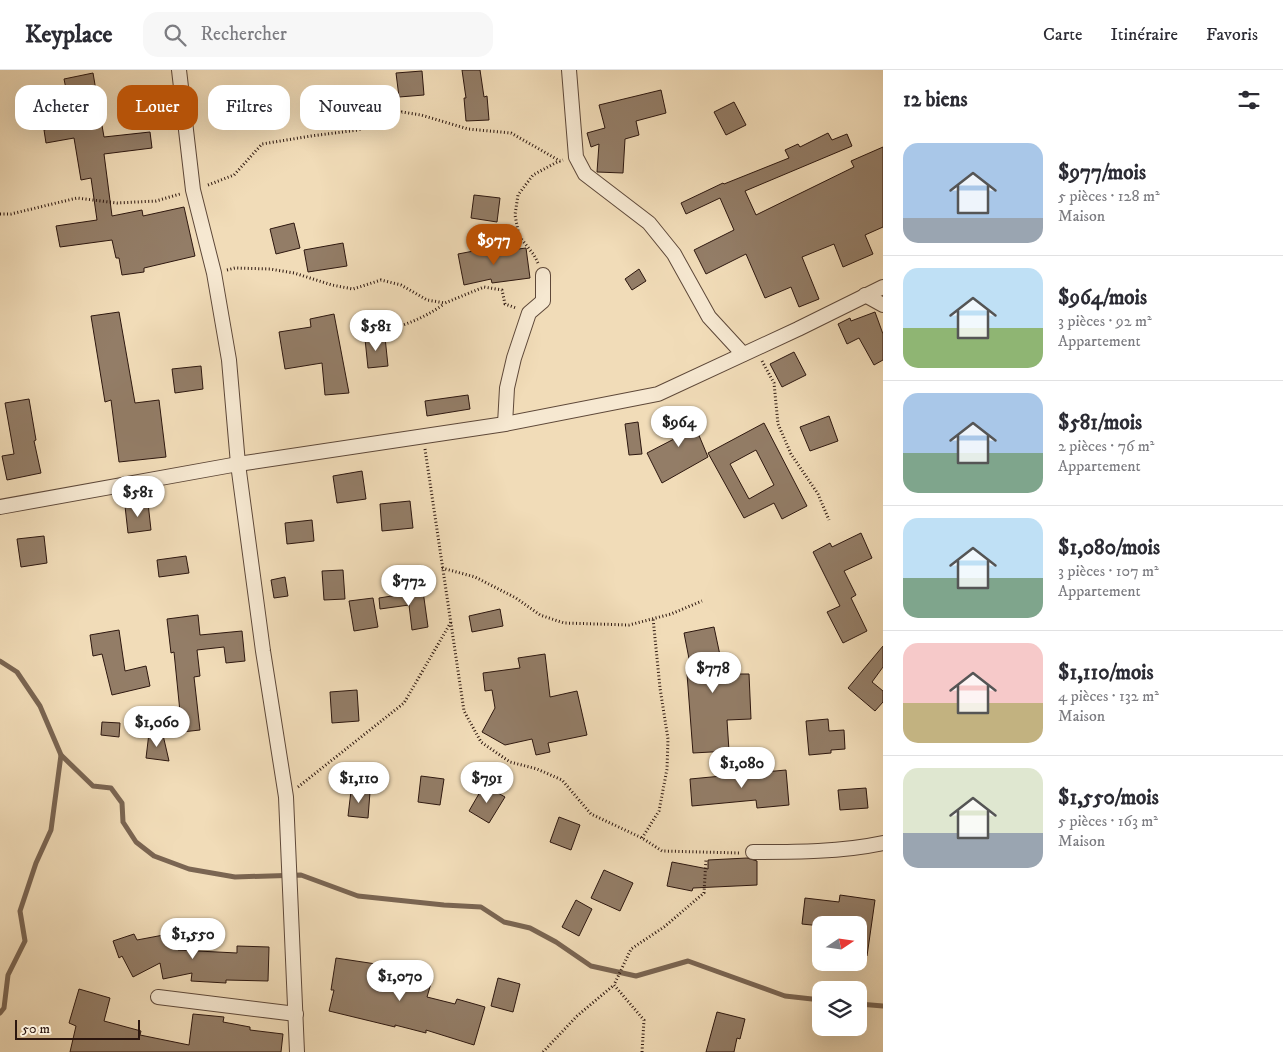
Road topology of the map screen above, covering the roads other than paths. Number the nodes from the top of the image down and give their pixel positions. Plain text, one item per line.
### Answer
1 (179, 70) edge
2 (569, 70) edge
3 (543, 275) road end
4 (883, 287) edge
5 (865, 295) junction
6 (883, 305) edge
7 (743, 354) junction
8 (505, 424) junction
9 (238, 464) junction
10 (0, 507) edge
11 (883, 843) edge
12 (753, 852) road end
13 (158, 997) dead end
14 (296, 1014) junction
15 (297, 1052) edge

1 - 9 street
2 - 7 street
3 - 8 street
4 - 5 street
5 - 6 street
5 - 7 street
7 - 8 street
8 - 9 street
9 - 10 street
9 - 14 street
11 - 12 street
13 - 14 street
14 - 15 street

